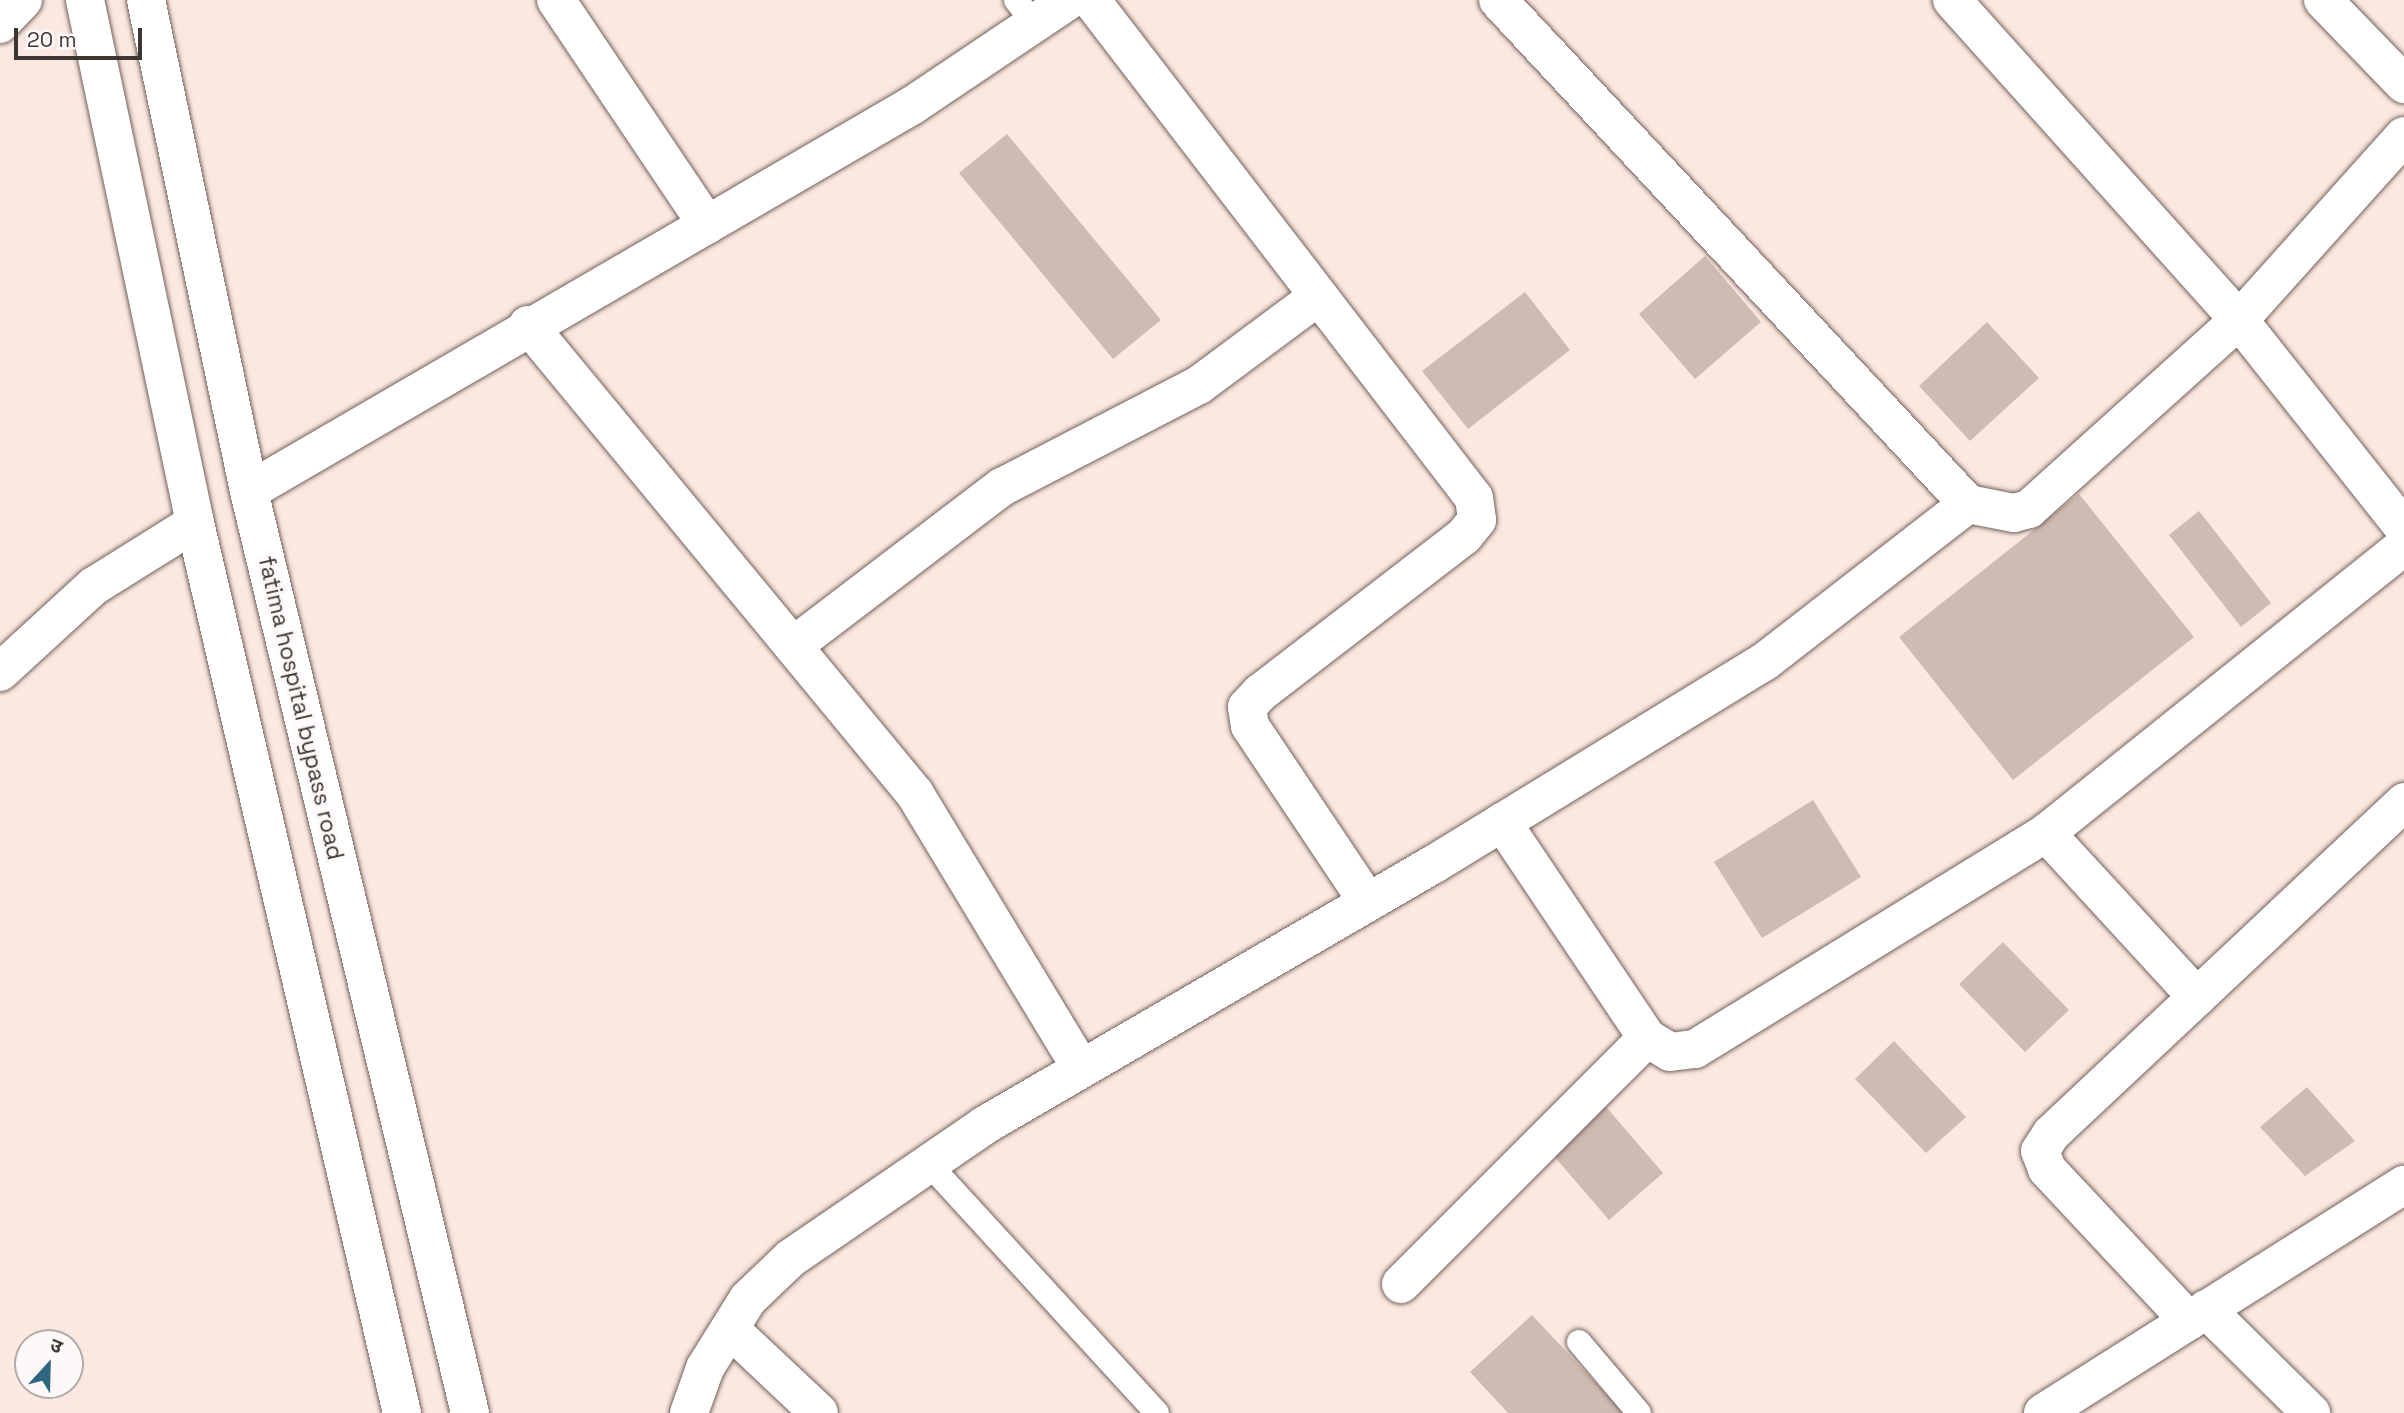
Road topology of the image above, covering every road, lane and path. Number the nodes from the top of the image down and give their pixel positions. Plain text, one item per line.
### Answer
1 (23, 0) edge
2 (85, 0) edge
3 (146, 0) edge
4 (556, 0) edge
5 (1069, 0) edge
6 (1091, 0) edge
7 (1498, 0) edge
8 (1952, 0) edge
9 (2323, 0) edge
10 (1025, 12) edge
11 (0, 24) edge
12 (2404, 84) edge
13 (2404, 136) edge
14 (707, 225) junction
15 (1319, 296) junction
16 (2239, 320) junction
17 (528, 325) junction
18 (249, 491) junction
19 (1968, 504) junction
20 (195, 523) junction
21 (2404, 528) edge
22 (2404, 546) edge
23 (793, 646) junction
24 (0, 673) edge
25 (2404, 802) edge
26 (1502, 822) junction
27 (2046, 834) junction
28 (1368, 902) junction
29 (2197, 997) junction
30 (1647, 1038) junction
31 (1081, 1068) junction
32 (928, 1163) junction
33 (2404, 1185) edge
34 (1401, 1284) dead end
35 (2198, 1315) junction
36 (730, 1329) junction
37 (1579, 1342) dead end
38 (401, 1413) edge
39 (470, 1413) edge
40 (689, 1413) edge
41 (820, 1413) edge
42 (1157, 1413) edge
43 (1639, 1413) edge
44 (2043, 1413) edge
45 (2311, 1413) edge

1 - 11 main road
2 - 20 main road
3 - 18 main road, fatima hospital bypass road
4 - 14 main road
5 - 10 main road
6 - 15 main road
7 - 19 main road
8 - 16 main road
9 - 12 main road
10 - 14 main road
13 - 16 main road
14 - 17 main road
15 - 23 main road
15 - 28 main road
16 - 19 main road
16 - 21 main road
17 - 18 main road
17 - 23 main road
18 - 39 main road, fatima hospital bypass road
19 - 26 main road
20 - 24 main road
20 - 38 main road
22 - 27 main road
23 - 31 main road
25 - 29 main road
26 - 28 main road
26 - 30 main road
27 - 29 main road
27 - 30 main road
28 - 31 main road
29 - 35 main road
30 - 34 main road
31 - 32 main road
32 - 36 main road
32 - 42 lane
33 - 35 main road
35 - 44 main road
35 - 45 main road
36 - 40 main road
36 - 41 main road
37 - 43 lane

